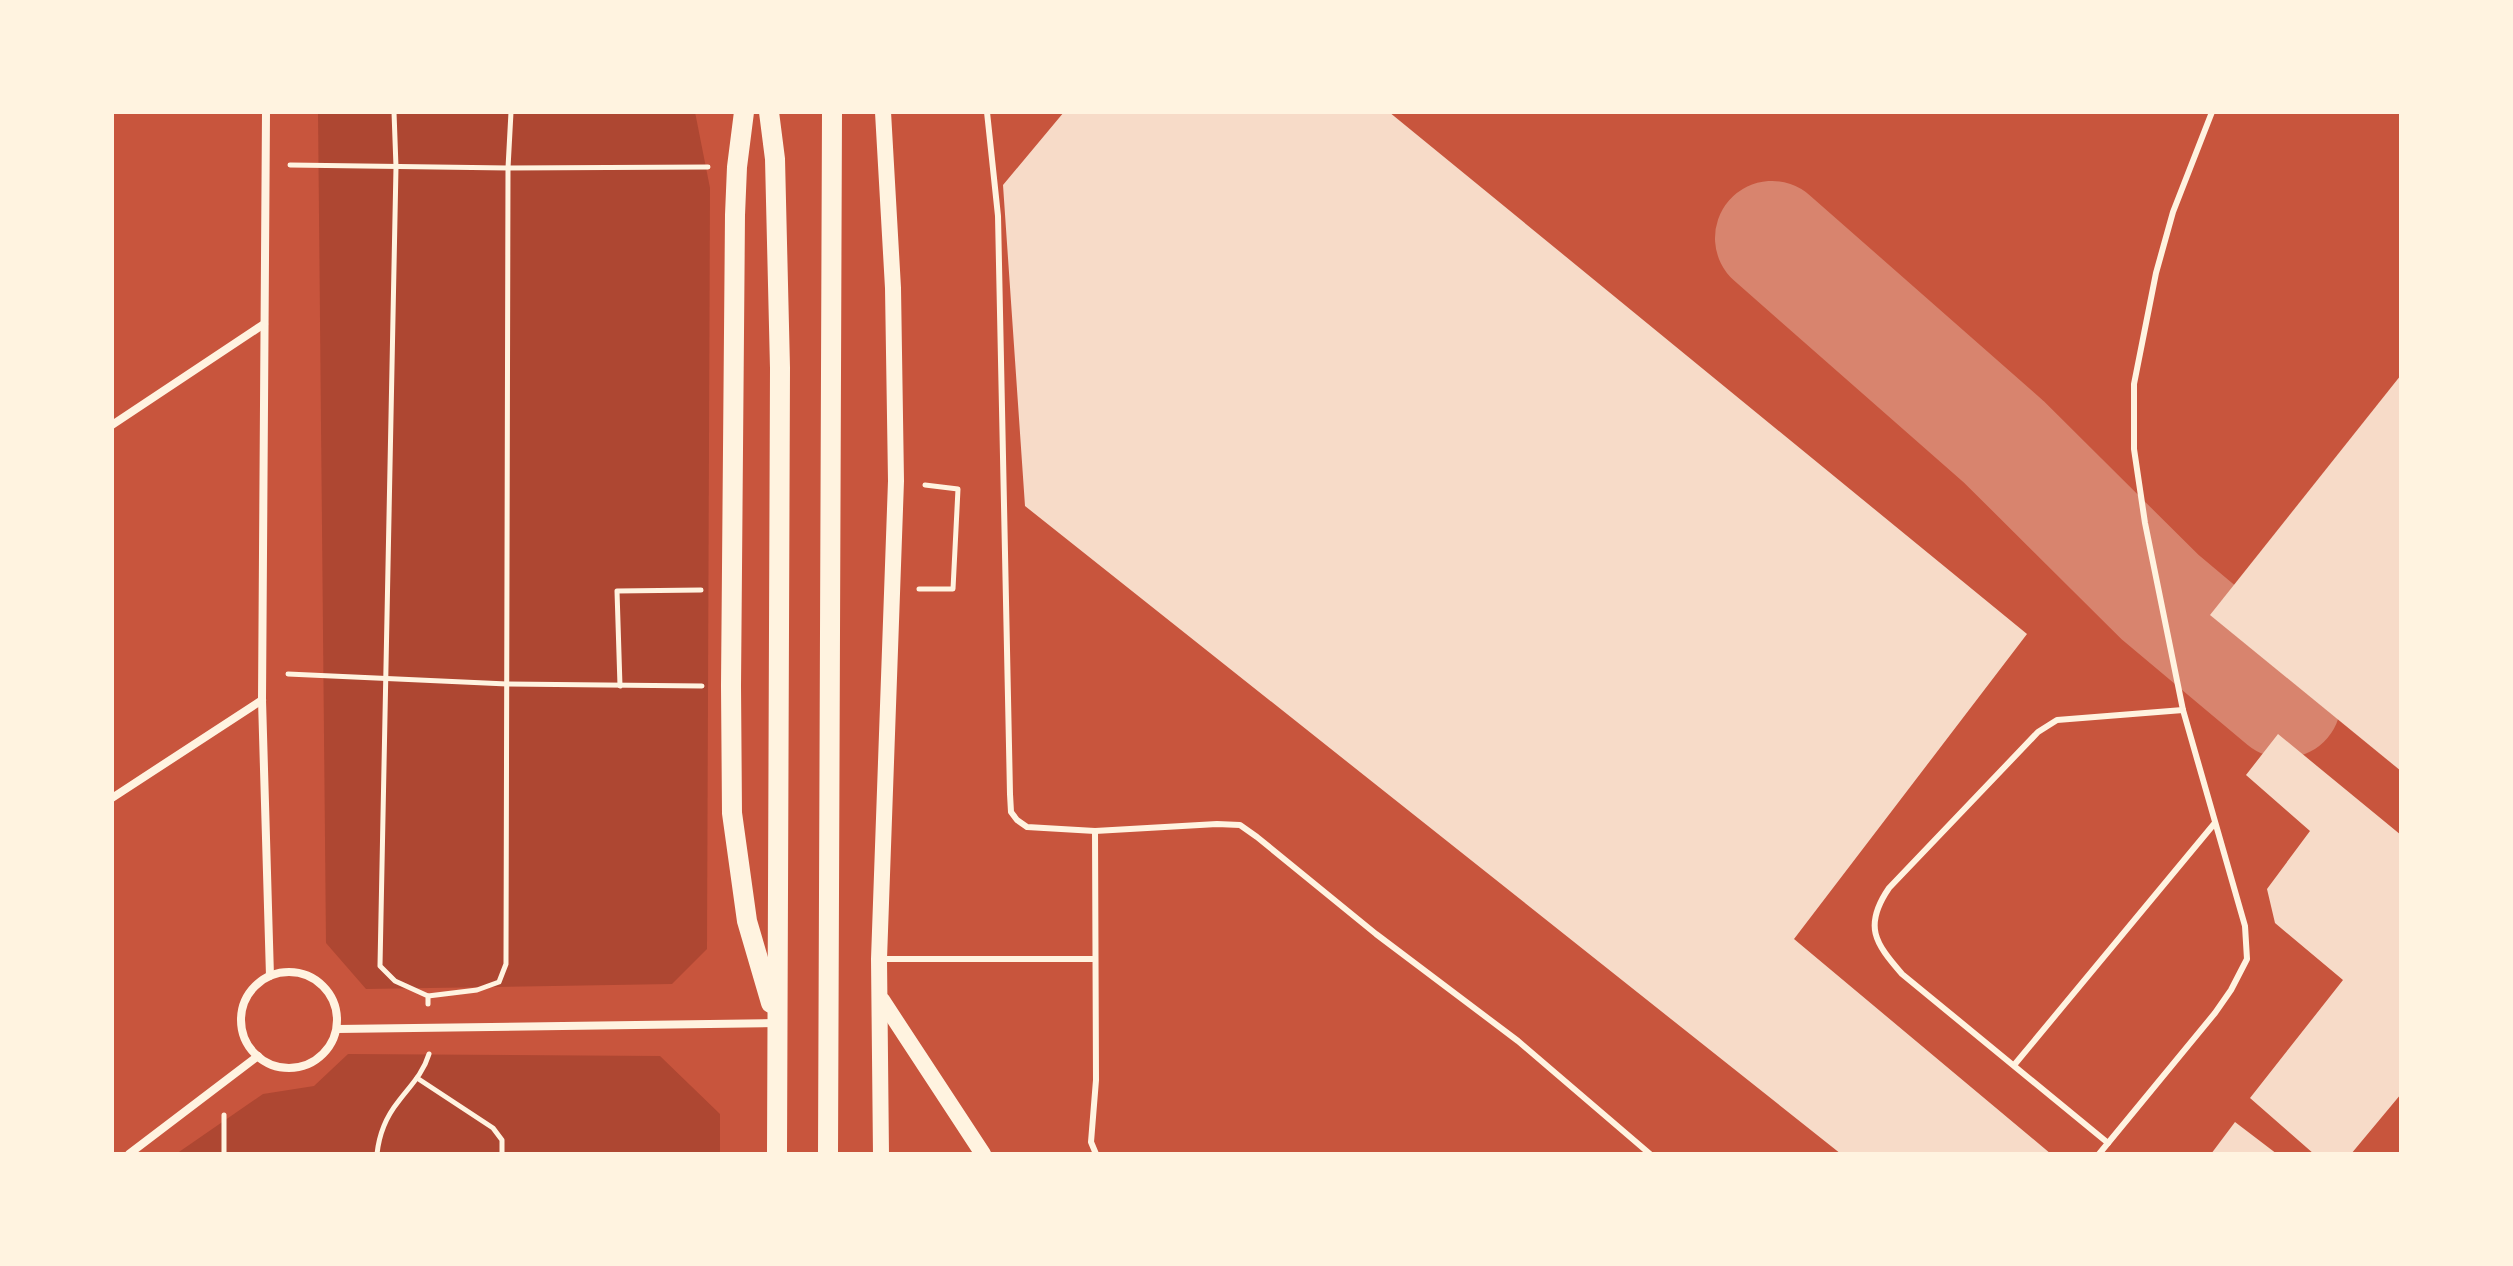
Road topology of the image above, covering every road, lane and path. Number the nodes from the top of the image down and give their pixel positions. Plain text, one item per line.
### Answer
1 (266, 112) edge
2 (394, 112) edge
3 (511, 112) edge
4 (744, 112) edge
5 (769, 112) edge
6 (832, 112) edge
7 (883, 112) edge
8 (987, 112) edge
9 (2212, 112) edge
10 (265, 165) junction
11 (396, 167) junction
12 (737, 167) junction
13 (508, 168) junction
14 (264, 324) junction
15 (112, 425) edge
16 (958, 489) dead end
17 (953, 589) dead end
18 (617, 591) dead end
19 (262, 673) junction
20 (386, 678) junction
21 (507, 684) junction
22 (620, 686) junction
23 (731, 686) junction
24 (262, 700) junction
25 (2183, 710) junction
26 (112, 798) edge
27 (2214, 824) junction
28 (1095, 831) junction
29 (879, 959) junction
30 (1094, 959) junction
31 (270, 976) junction
32 (428, 996) junction
33 (882, 1000) junction
34 (777, 1023) junction
35 (429, 1027) junction
36 (337, 1029) junction
37 (258, 1056) junction
38 (2015, 1064) junction
39 (417, 1078) junction
40 (2108, 1143) junction
41 (129, 1154) edge
42 (377, 1154) edge
43 (502, 1154) edge
44 (777, 1154) edge
45 (828, 1154) edge
46 (881, 1154) edge
47 (983, 1154) edge
48 (1096, 1154) edge
49 (1650, 1154) edge
50 (2099, 1154) edge

1 - 10 street
2 - 11 path
3 - 13 path
4 - 12 main road
5 - 34 main road
6 - 45 main road
7 - 29 main road
8 - 28 lane
9 - 25 lane
10 - 11 path
10 - 14 street
11 - 13 path
11 - 20 path
12 - 13 path
12 - 23 main road
13 - 21 path
14 - 15 street
14 - 19 street
16 - 17 path
18 - 22 path
19 - 20 path
19 - 24 street
20 - 21 path
20 - 32 path
21 - 22 path
21 - 32 path
22 - 23 path
23 - 34 main road
24 - 26 street
24 - 31 street
25 - 27 lane
25 - 38 lane
27 - 38 lane
27 - 40 lane
28 - 30 lane
28 - 49 lane
29 - 30 lane
29 - 33 main road
30 - 48 lane
31 - 36 street
31 - 37 street
32 - 35 path
33 - 46 main road
33 - 47 main road
34 - 35 street
34 - 44 main road
35 - 36 street
35 - 39 path
36 - 37 street
37 - 41 street
38 - 40 lane
39 - 42 path
39 - 43 path
40 - 50 lane

